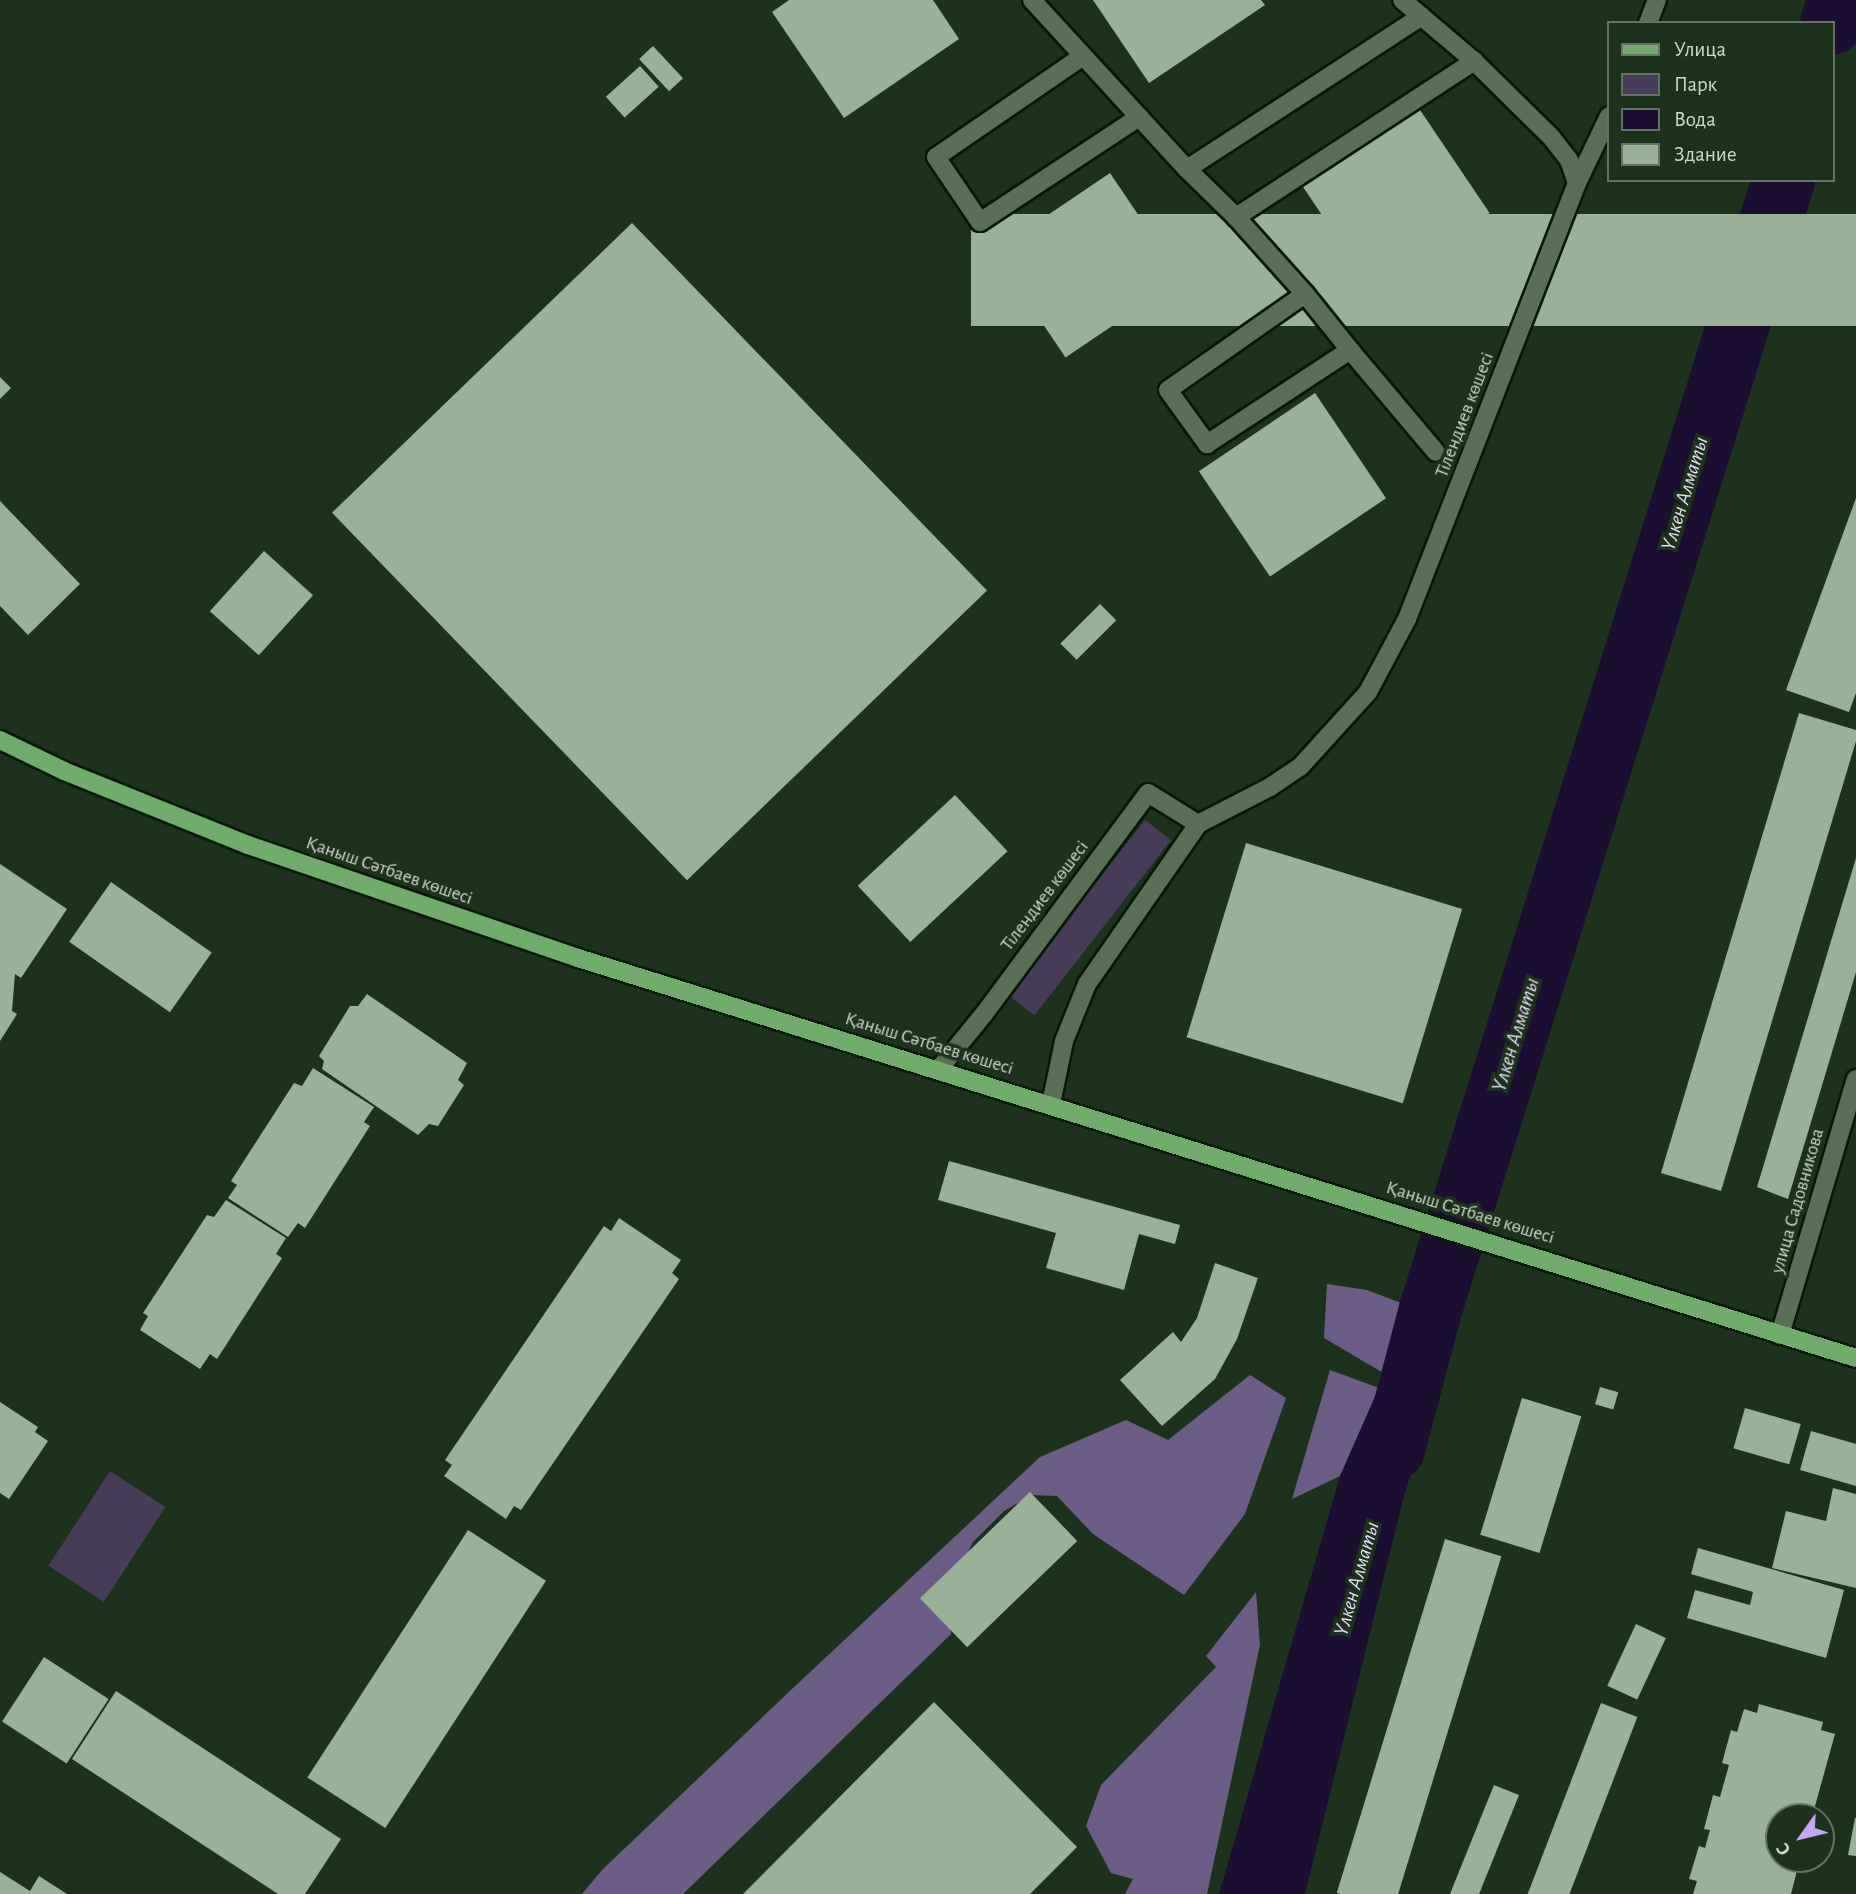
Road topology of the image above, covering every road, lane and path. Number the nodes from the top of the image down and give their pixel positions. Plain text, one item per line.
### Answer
1 (1032, 0) edge
2 (1402, 0) edge
3 (1657, 0) edge
4 (1422, 16) junction
5 (1649, 21) edge
6 (1083, 56) junction
7 (1474, 61) junction
8 (1139, 117) junction
9 (1608, 118) edge
10 (1187, 169) junction
11 (1577, 183) junction
12 (1236, 216) junction
13 (1305, 294) junction
14 (1350, 350) junction
15 (1436, 452) dead end
16 (0, 740) edge
17 (1198, 824) junction
18 (939, 1069) junction
19 (1856, 1079) edge
20 (1051, 1104) junction
21 (1780, 1335) junction
22 (1856, 1358) edge

1 - 6 street
2 - 4 street
3 - 5 street
4 - 7 street
4 - 10 street
6 - 8 street
6 - 8 street
7 - 11 street
7 - 12 street
8 - 10 street
9 - 11 street, Тілендиев көшесі
10 - 12 street
11 - 17 street, Тілендиев көшесі
12 - 13 street
13 - 14 street
13 - 14 street
14 - 15 street
16 - 18 main road, Қаныш Сәтбаев көшесі
17 - 18 street, Тілендиев көшесі
17 - 20 street, Тілендиев көшесі
18 - 20 main road, Қаныш Сәтбаев көшесі
19 - 21 street, улица Садовникова
20 - 21 main road, Қаныш Сәтбаев көшесі
21 - 22 main road, Қаныш Сәтбаев көшесі

